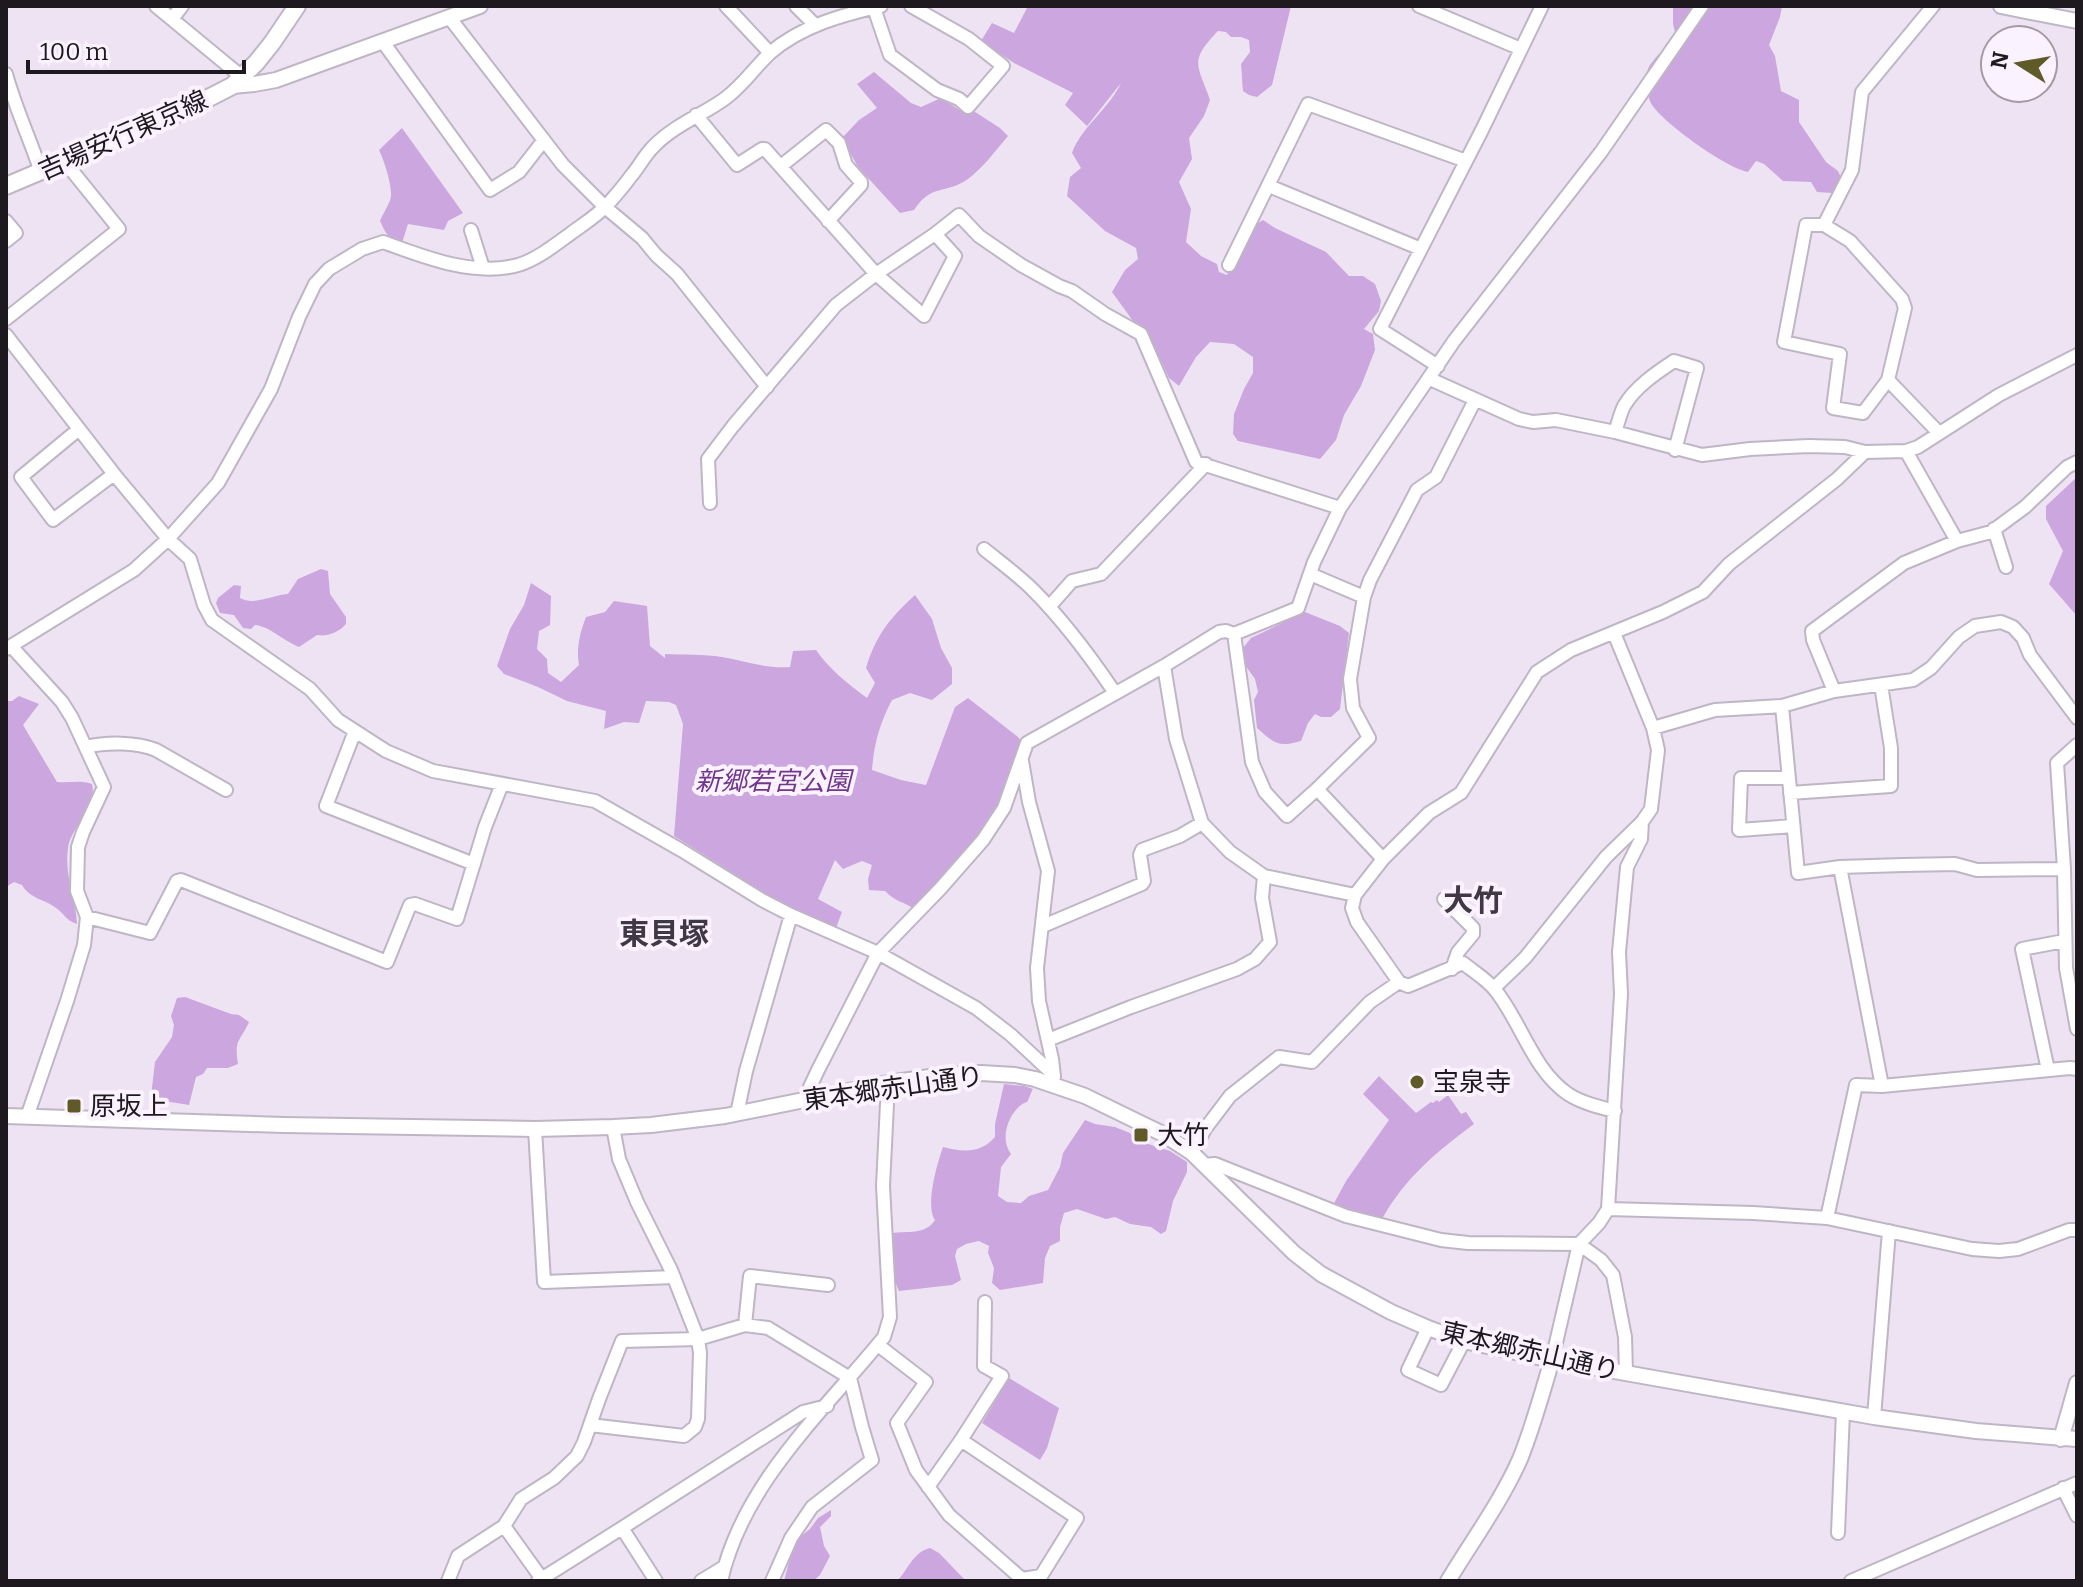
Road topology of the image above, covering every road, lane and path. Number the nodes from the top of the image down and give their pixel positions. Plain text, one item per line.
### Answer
1 (156, 6) edge
2 (182, 6) edge
3 (480, 6) edge
4 (726, 6) edge
5 (796, 6) edge
6 (911, 6) edge
7 (1419, 6) edge
8 (1542, 6) edge
9 (1702, 6) edge
10 (1933, 6) edge
11 (2001, 6) edge
12 (295, 7) edge
13 (877, 7) edge
14 (1434, 9) edge
15 (449, 17) junction
16 (172, 19) junction
17 (2077, 21) edge
18 (815, 25) junction
19 (383, 42) junction
20 (1521, 49) junction
21 (770, 53) junction
22 (6, 74) edge
23 (237, 81) junction
24 (696, 115) junction
25 (544, 140) junction
26 (1466, 161) junction
27 (65, 162) junction
28 (781, 166) junction
29 (41, 172) junction
30 (6, 186) edge
31 (1269, 186) junction
32 (605, 207) junction
33 (6, 221) edge
34 (828, 221) junction
35 (1824, 225) junction
36 (471, 230) dead end
37 (935, 234) junction
38 (6, 241) edge
39 (1421, 249) junction
40 (1229, 265) dead end
41 (483, 268) junction
42 (876, 274) junction
43 (6, 319) edge
44 (6, 335) edge
45 (2077, 356) edge
46 (1438, 366) junction
47 (1430, 379) junction
48 (1888, 380) junction
49 (767, 387) junction
50 (1475, 400) junction
51 (79, 429) junction
52 (1615, 432) junction
53 (1939, 433) junction
54 (1675, 450) junction
55 (1906, 451) junction
56 (1865, 452) junction
57 (2077, 462) edge
58 (1206, 464) junction
59 (114, 474) junction
60 (710, 503) dead end
61 (1340, 508) junction
62 (1994, 529) junction
63 (168, 539) junction
64 (1957, 541) junction
65 (984, 549) dead end
66 (2006, 567) dead end
67 (1310, 574) junction
68 (1364, 597) junction
69 (1049, 607) junction
70 (1614, 633) junction
71 (1234, 634) junction
72 (8, 648) edge
73 (1164, 666) junction
74 (1881, 685) junction
75 (1834, 691) junction
76 (1115, 693) junction
77 (1782, 706) junction
78 (2077, 718) edge
79 (1653, 728) junction
80 (355, 731) junction
81 (2077, 745) edge
82 (86, 747) junction
83 (1021, 759) junction
84 (1787, 778) junction
85 (502, 784) junction
86 (1317, 789) junction
87 (226, 790) dead end
88 (1790, 793) junction
89 (1642, 822) junction
90 (1202, 823) junction
91 (1793, 826) junction
92 (1383, 859) junction
93 (474, 864) junction
94 (1840, 867) junction
95 (2064, 869) junction
96 (1264, 876) junction
97 (1355, 895) junction
98 (1444, 899) dead end
99 (791, 915) junction
100 (87, 917) junction
101 (1043, 926) junction
102 (2064, 941) junction
103 (878, 953) junction
104 (1452, 969) junction
105 (1399, 982) junction
106 (1494, 988) junction
107 (2077, 1029) edge
108 (1048, 1040) junction
109 (2077, 1069) edge
110 (2048, 1070) junction
111 (1053, 1079) junction
112 (888, 1083) junction
113 (1882, 1086) junction
114 (808, 1099) junction
115 (1615, 1111) junction
116 (737, 1114) junction
117 (6, 1116) edge
118 (27, 1117) junction
119 (613, 1127) junction
120 (535, 1129) junction
121 (1192, 1153) junction
122 (1203, 1165) junction
123 (1608, 1209) junction
124 (1827, 1218) junction
125 (2077, 1230) edge
126 (1889, 1231) junction
127 (1579, 1244) junction
128 (674, 1277) junction
129 (828, 1285) dead end
130 (985, 1302) dead end
131 (745, 1325) junction
132 (1428, 1328) junction
133 (698, 1339) junction
134 (1464, 1341) junction
135 (878, 1345) junction
136 (1552, 1360) junction
137 (1626, 1372) junction
138 (850, 1378) junction
139 (2077, 1383) edge
140 (827, 1406) junction
141 (1843, 1412) junction
142 (1874, 1417) junction
143 (590, 1425) junction
144 (2061, 1439) junction
145 (2077, 1439) edge
146 (961, 1440) junction
147 (2077, 1483) edge
148 (928, 1487) junction
149 (2063, 1488) junction
150 (2077, 1516) edge
151 (504, 1526) junction
152 (622, 1528) junction
153 (1838, 1533) dead end
154 (724, 1567) junction
155 (540, 1580) edge
156 (448, 1581) edge
157 (656, 1581) edge
158 (701, 1581) edge
159 (721, 1581) edge
160 (772, 1581) edge
161 (1448, 1581) edge
162 (1851, 1581) edge

1 - 16 street
2 - 16 street
3 - 15 street
4 - 21 street
5 - 18 street
6 - 13 street
7 - 14 street
8 - 20 street
9 - 46 street
10 - 35 street
11 - 17 street
12 - 23 main road, 吉場安行東京線
13 - 18 street
14 - 20 street
15 - 19 street
15 - 25 street
16 - 23 street
18 - 21 street
19 - 23 street
19 - 25 street
20 - 26 street
21 - 24 street
22 - 29 street
23 - 27 main road, 吉場安行東京線
24 - 28 street
24 - 32 street
25 - 32 street
26 - 31 street
26 - 39 street
27 - 29 main road, 吉場安行東京線
27 - 43 street
28 - 34 street
28 - 34 street
29 - 30 main road, 吉場安行東京線
31 - 39 street
31 - 40 street
32 - 41 street
32 - 49 street
33 - 38 street
34 - 42 street
35 - 48 street
35 - 48 street
36 - 41 street
37 - 42 street
37 - 42 street
37 - 58 street
39 - 46 street
41 - 63 street
42 - 49 street
44 - 51 street
45 - 53 street
46 - 47 street
47 - 50 street
47 - 61 street
48 - 53 street
49 - 60 street
50 - 52 street
50 - 68 street
51 - 59 street
51 - 59 street
52 - 54 street
52 - 54 street
53 - 55 street
54 - 56 street
55 - 56 street
55 - 64 street
56 - 70 street
57 - 62 street
58 - 61 street
58 - 69 street
59 - 63 street
61 - 67 street
62 - 64 street
62 - 66 street
63 - 72 street
63 - 80 street
64 - 75 street
65 - 69 street
67 - 68 street
67 - 71 street
68 - 86 street
69 - 76 street
70 - 79 street
70 - 92 street
71 - 73 street
71 - 86 street
72 - 82 street
73 - 76 street
73 - 90 street
74 - 75 street
74 - 78 street
74 - 88 street
75 - 77 street
76 - 83 street
77 - 79 street
77 - 84 street
79 - 89 street
80 - 85 street
80 - 93 street
81 - 95 street
82 - 87 street
82 - 100 street
83 - 101 street
83 - 103 street
84 - 88 street
84 - 91 street
85 - 93 street
85 - 99 street
86 - 92 street
88 - 91 street
89 - 106 street
89 - 115 street
90 - 96 street
90 - 101 street
91 - 94 street
92 - 97 street
93 - 100 street
94 - 95 street
94 - 113 street
95 - 102 street
96 - 97 street
96 - 108 street
97 - 105 street
98 - 104 street
99 - 103 street
99 - 116 street
100 - 118 street
101 - 108 street
102 - 107 street
102 - 110 street
103 - 111 street
103 - 114 street
104 - 105 street
104 - 106 street
105 - 121 street
106 - 115 street
108 - 111 street
109 - 110 street
110 - 113 street
111 - 112 street, 東本郷赤山通り
111 - 121 street, 東本郷赤山通り
112 - 114 street, 東本郷赤山通り
112 - 135 street
113 - 124 street
114 - 116 street, 東本郷赤山通り
115 - 123 street
116 - 119 street, 東本郷赤山通り
117 - 118 street, 東本郷赤山通り
118 - 120 street, 東本郷赤山通り
119 - 120 street, 東本郷赤山通り
119 - 128 street
120 - 128 street
121 - 122 street, 東本郷赤山通り
122 - 127 street
122 - 132 street, 東本郷赤山通り
123 - 124 street
123 - 127 street
124 - 126 street
125 - 126 street
126 - 142 street
127 - 136 street
127 - 137 street
128 - 133 street
129 - 131 street
130 - 146 street
131 - 133 street
131 - 138 street
132 - 134 street, 東本郷赤山通り
132 - 134 street
133 - 143 street
133 - 143 street
134 - 136 street, 東本郷赤山通り
135 - 138 street
135 - 148 street
136 - 137 street, 東本郷赤山通り
136 - 161 street
137 - 141 street, 東本郷赤山通り
138 - 140 street
138 - 160 street
139 - 144 street
140 - 152 street
140 - 154 street
141 - 142 street, 東本郷赤山通り
141 - 153 street
142 - 144 street, 東本郷赤山通り
143 - 151 street
144 - 145 street, 東本郷赤山通り
146 - 148 street
146 - 148 street
147 - 149 street
149 - 150 street
149 - 162 street
151 - 155 street
151 - 156 street
152 - 155 street
152 - 157 street
154 - 158 street
154 - 159 street

